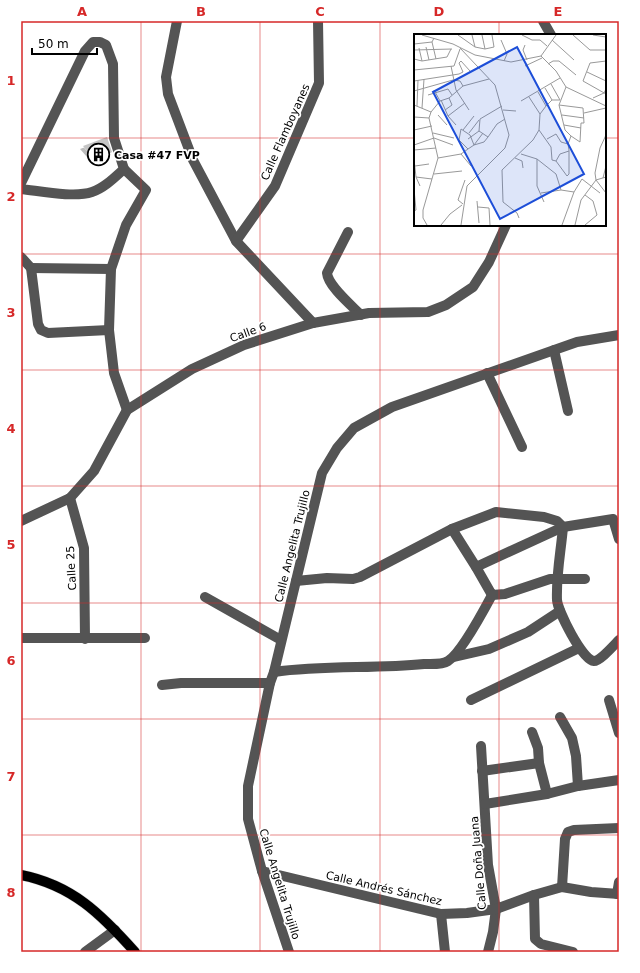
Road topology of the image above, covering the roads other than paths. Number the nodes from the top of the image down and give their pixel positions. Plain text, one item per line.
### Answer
1 (177, 21) edge
2 (543, 21) edge
3 (316, 22) edge
4 (550, 34) edge
5 (124, 169) junction
6 (21, 183) edge
7 (21, 189) edge
8 (506, 226) edge
9 (348, 232) dead end
10 (236, 241) junction
11 (21, 257) edge
12 (31, 268) junction
13 (111, 270) junction
14 (360, 315) junction
15 (313, 323) junction
16 (109, 330) junction
17 (619, 335) edge
18 (554, 350) junction
19 (487, 374) junction
20 (127, 410) junction
21 (568, 411) dead end
22 (522, 447) dead end
23 (70, 498) junction
24 (616, 519) edge
25 (21, 521) edge
26 (563, 527) junction
27 (452, 529) junction
28 (619, 539) edge
29 (476, 567) junction
30 (557, 579) junction
31 (585, 579) dead end
32 (296, 581) junction
33 (492, 595) junction
34 (205, 597) dead end
35 (560, 611) junction
36 (21, 638) edge
37 (145, 638) dead end
38 (85, 639) junction
39 (281, 640) junction
40 (619, 640) edge
41 (579, 648) junction
42 (454, 657) junction
43 (274, 672) junction
44 (270, 683) junction
45 (162, 685) dead end
46 (471, 700) dead end
47 (609, 700) dead end
48 (560, 717) dead end
49 (532, 732) dead end
50 (619, 733) edge
51 (480, 746) dead end
52 (539, 763) junction
53 (482, 771) junction
54 (619, 780) edge
55 (578, 786) junction
56 (547, 794) junction
57 (485, 804) junction
58 (619, 828) edge
59 (262, 871) junction
60 (21, 875) edge
61 (619, 882) edge
62 (562, 887) junction
63 (534, 894) junction
64 (618, 894) edge
65 (496, 909) junction
66 (441, 914) junction
67 (115, 930) junction
68 (85, 952) edge
69 (135, 952) edge
70 (289, 952) edge
71 (445, 952) edge
72 (488, 952) edge
73 (573, 952) edge

1 - 10 street
2 - 4 street
3 - 10 street, Calle Flamboyanes
5 - 6 street
5 - 7 street
5 - 13 street
8 - 14 street, Calle 6
9 - 14 street
10 - 15 street
11 - 12 street
12 - 13 street
12 - 16 street
13 - 16 street
14 - 15 street, Calle 6
15 - 20 street, Calle 6
16 - 20 street
17 - 18 street, Calle Angelita Trujillo
18 - 19 street, Calle Angelita Trujillo
18 - 21 street
19 - 22 street
19 - 32 street, Calle Angelita Trujillo
20 - 23 street, Calle 6
23 - 25 street, Calle 6
23 - 38 street, Calle 25
24 - 26 street
24 - 28 street
26 - 27 street
26 - 29 street
26 - 30 street
27 - 29 street
27 - 32 street
29 - 33 street
30 - 31 street
30 - 33 street
30 - 35 street
32 - 39 street, Calle Angelita Trujillo
33 - 42 street
34 - 39 street
35 - 41 street
35 - 42 street
36 - 38 street
37 - 38 street
39 - 43 street, Calle Angelita Trujillo
40 - 41 street
41 - 46 street
42 - 43 street
43 - 44 street, Calle Angelita Trujillo
44 - 45 street
44 - 59 street, Calle Angelita Trujillo
47 - 50 street
48 - 55 street
49 - 52 street
51 - 53 street, Calle Doña Juana
52 - 53 street
52 - 56 street
53 - 57 street, Calle Doña Juana
54 - 55 street
55 - 56 street
56 - 57 street
57 - 65 street, Calle Doña Juana
58 - 62 street
59 - 66 street, Calle Andrés Sánchez
59 - 70 street, Calle Angelita Trujillo
60 - 67 main road
61 - 64 street
62 - 63 street, Calle Andrés Sánchez
62 - 64 street, Calle Andrés Sánchez
63 - 65 street, Calle Andrés Sánchez
63 - 73 street
65 - 66 street, Calle Andrés Sánchez
65 - 72 street, Calle Doña Juana
66 - 71 street
67 - 68 street
67 - 69 main road

